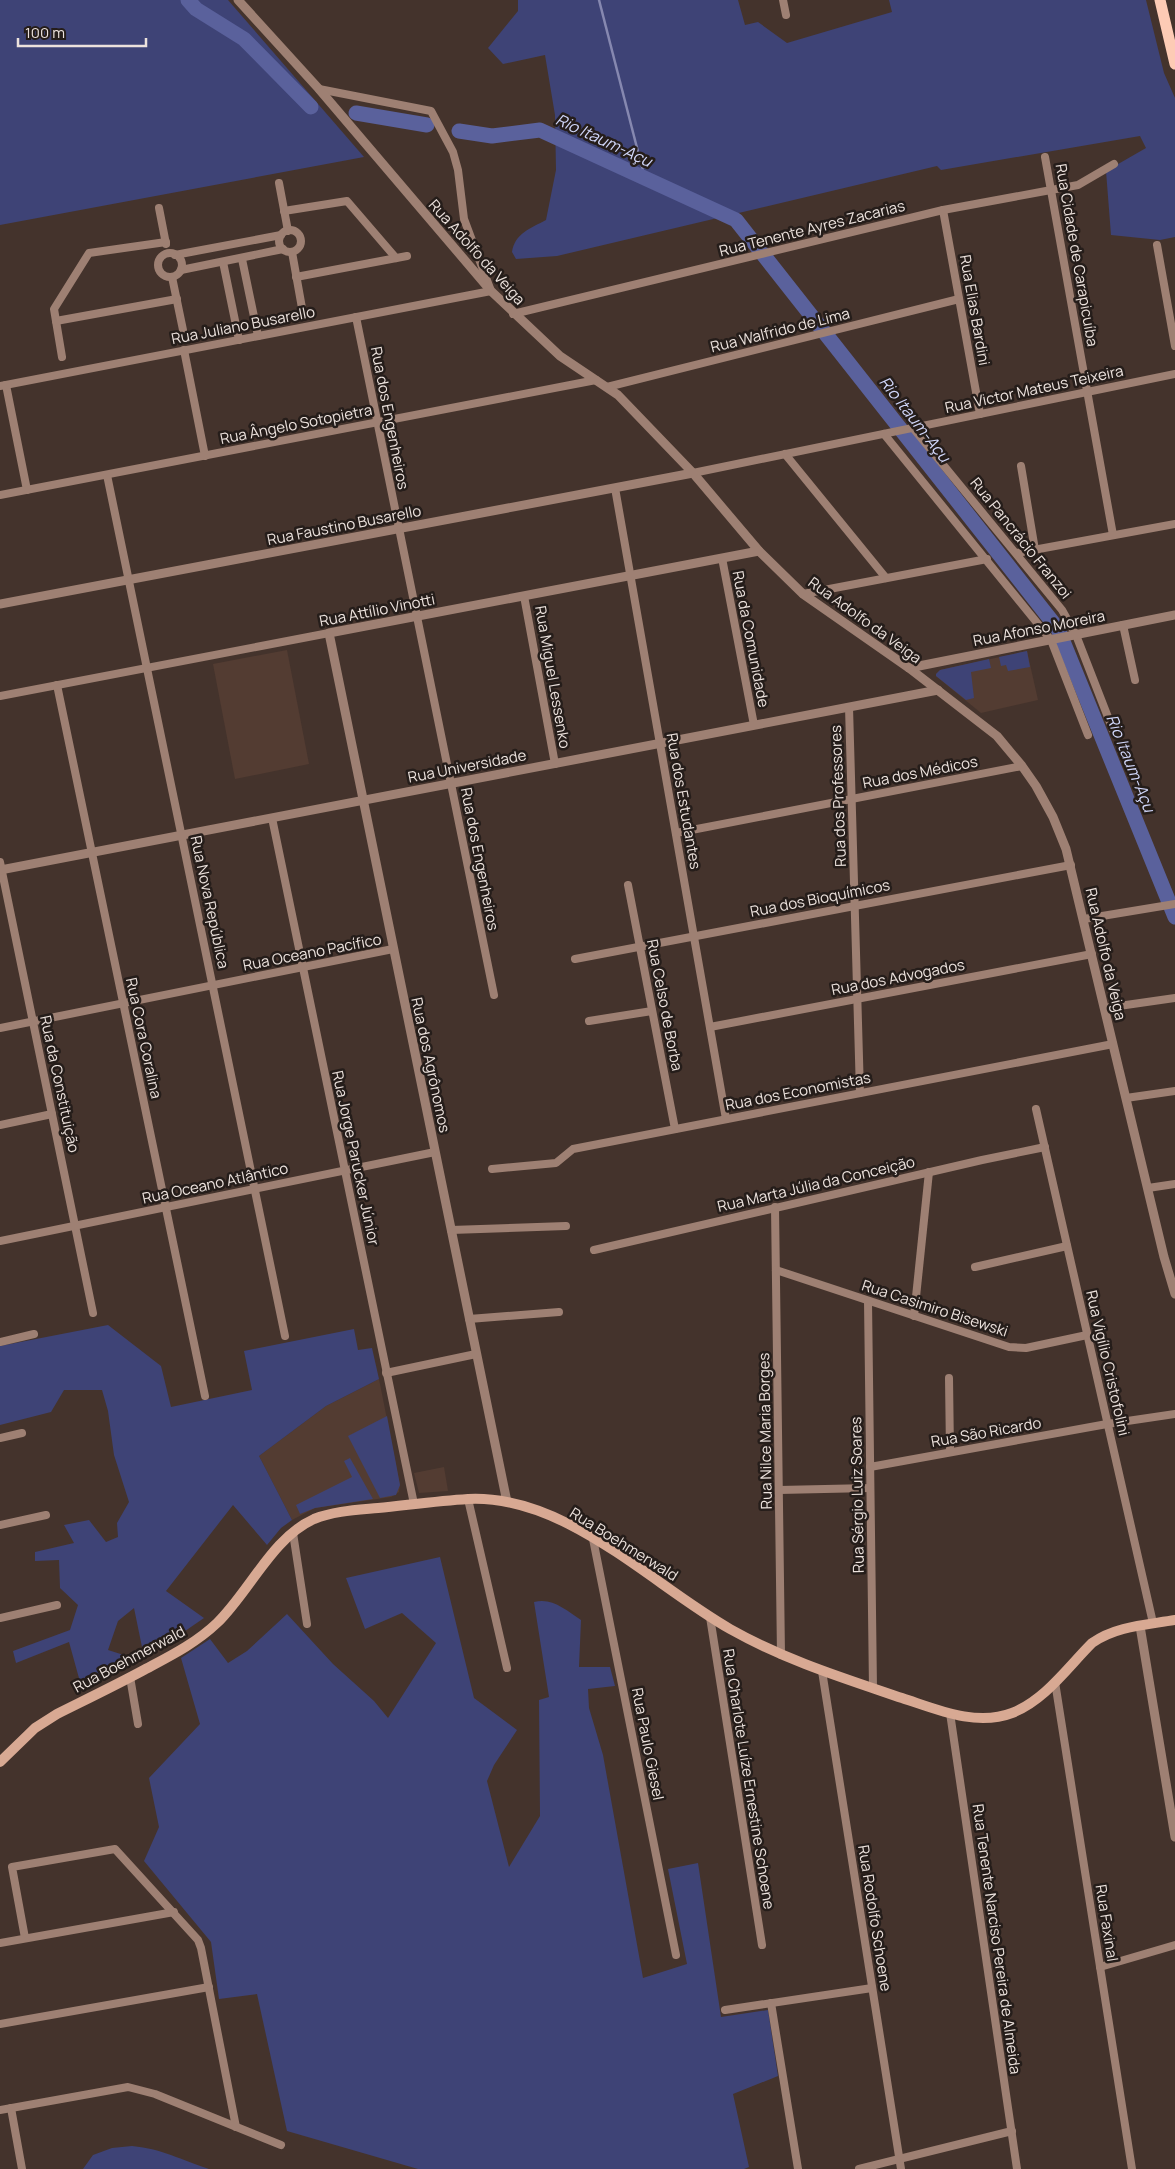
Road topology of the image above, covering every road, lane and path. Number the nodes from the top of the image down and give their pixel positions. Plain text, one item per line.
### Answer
1 (238, 0) edge
2 (783, 0) edge
3 (1160, 0) edge
4 (786, 14) dead end
5 (1175, 64) edge
6 (319, 89) junction
7 (1045, 157) dead end
8 (1114, 164) dead end
9 (278, 184) dead end
10 (1051, 190) junction
11 (159, 208) dead end
12 (943, 210) junction
13 (284, 211) junction
14 (285, 233) junction
15 (166, 242) junction
16 (1158, 245) dead end
17 (283, 249) junction
18 (292, 252) junction
19 (172, 254) junction
20 (407, 256) dead end
21 (242, 258) junction
22 (396, 258) junction
23 (223, 262) junction
24 (181, 270) junction
25 (172, 276) junction
26 (296, 276) junction
27 (491, 292) junction
28 (177, 299) junction
29 (959, 299) junction
30 (302, 308) dead end
31 (514, 314) junction
32 (356, 317) junction
33 (56, 322) junction
34 (183, 330) dead end
35 (258, 336) junction
36 (239, 340) junction
37 (1175, 346) edge
38 (184, 350) junction
39 (62, 357) dead end
40 (1175, 374) edge
41 (596, 380) junction
42 (3, 385) edge
43 (607, 387) junction
44 (1087, 392) junction
45 (980, 414) junction
46 (377, 423) junction
47 (910, 428) junction
48 (884, 434) junction
49 (785, 454) junction
50 (205, 456) junction
51 (1021, 466) dead end
52 (692, 473) junction
53 (107, 475) junction
54 (615, 488) junction
55 (27, 490) junction
56 (0, 495) edge
57 (1175, 524) edge
58 (399, 529) junction
59 (1113, 536) junction
60 (759, 550) junction
61 (1035, 550) junction
62 (1018, 553) junction
63 (722, 558) junction
64 (987, 559) junction
65 (630, 575) junction
66 (886, 578) junction
67 (129, 580) junction
68 (803, 594) junction
69 (524, 596) junction
70 (0, 604) edge
71 (1175, 615) edge
72 (417, 616) junction
73 (1123, 625) junction
74 (329, 633) junction
75 (1072, 636) junction
76 (1054, 639) junction
77 (147, 668) junction
78 (909, 668) junction
79 (1135, 680) dead end
80 (57, 685) junction
81 (938, 690) junction
82 (0, 696) edge
83 (849, 707) junction
84 (754, 725) junction
85 (1113, 730) dead end
86 (1088, 735) dead end
87 (660, 743) junction
88 (554, 764) junction
89 (1022, 766) junction
90 (451, 784) junction
91 (852, 799) junction
92 (363, 800) junction
93 (272, 818) junction
94 (676, 833) junction
95 (182, 835) junction
96 (92, 852) junction
97 (1071, 865) junction
98 (1, 867) edge
99 (628, 885) dead end
100 (1175, 904) edge
101 (855, 906) junction
102 (1084, 920) junction
103 (694, 936) junction
104 (640, 946) junction
105 (393, 949) junction
106 (1092, 954) junction
107 (575, 958) dead end
108 (303, 967) junction
109 (213, 985) junction
110 (494, 995) dead end
111 (1175, 998) edge
112 (857, 999) junction
113 (123, 1003) junction
114 (1105, 1008) junction
115 (652, 1011) junction
116 (33, 1021) junction
117 (589, 1021) dead end
118 (710, 1027) junction
119 (0, 1028) edge
120 (1113, 1044) junction
121 (1175, 1091) edge
122 (860, 1093) junction
123 (1126, 1098) junction
124 (1036, 1109) dead end
125 (52, 1114) junction
126 (726, 1119) junction
127 (0, 1124) edge
128 (675, 1129) junction
129 (1045, 1147) junction
130 (435, 1152) junction
131 (492, 1169) dead end
132 (345, 1171) junction
133 (929, 1172) junction
134 (1175, 1184) edge
135 (1148, 1188) junction
136 (255, 1189) junction
137 (166, 1207) junction
138 (775, 1207) junction
139 (75, 1226) junction
140 (566, 1226) dead end
141 (451, 1230) junction
142 (0, 1241) edge
143 (1067, 1246) junction
144 (594, 1250) dead end
145 (974, 1267) dead end
146 (776, 1270) junction
147 (1175, 1294) edge
148 (868, 1301) junction
149 (558, 1312) dead end
150 (93, 1313) dead end
151 (914, 1316) junction
152 (469, 1319) junction
153 (34, 1334) dead end
154 (1087, 1335) junction
155 (285, 1336) dead end
156 (0, 1342) edge
157 (476, 1354) junction
158 (386, 1373) junction
159 (949, 1378) dead end
160 (205, 1396) dead end
161 (1175, 1414) edge
162 (1108, 1424) junction
163 (22, 1433) dead end
164 (0, 1438) edge
165 (950, 1452) junction
166 (870, 1466) junction
167 (870, 1488) junction
168 (779, 1490) junction
169 (468, 1499) junction
170 (506, 1502) junction
171 (414, 1504) junction
172 (46, 1515) dead end
173 (0, 1525) edge
174 (293, 1533) junction
175 (593, 1539) junction
176 (57, 1605) dead end
177 (710, 1617) junction
178 (0, 1618) edge
179 (1175, 1620) edge
180 (1153, 1623) junction
181 (307, 1624) dead end
182 (1140, 1626) junction
183 (781, 1655) junction
184 (507, 1668) dead end
185 (822, 1671) junction
186 (130, 1677) junction
187 (1055, 1682) junction
188 (873, 1688) junction
189 (950, 1713) junction
190 (138, 1724) dead end
191 (0, 1762) edge
192 (1175, 1837) edge
193 (174, 1912) junction
194 (24, 1938) junction
195 (0, 1942) edge
196 (762, 1945) dead end
197 (1175, 1945) edge
198 (676, 1955) dead end
199 (1100, 1967) junction
200 (209, 1987) junction
201 (872, 1988) junction
202 (771, 2003) junction
203 (725, 2010) dead end
204 (0, 2024) edge
205 (12, 2108) junction
206 (0, 2110) edge
207 (236, 2127) junction
208 (1012, 2131) junction
209 (280, 2145) dead end
210 (899, 2159) junction
211 (22, 2169) edge
212 (798, 2169) edge
213 (859, 2169) edge
214 (901, 2169) edge
215 (1017, 2169) edge
216 (1132, 2169) edge

1 - 6 street, Rua Adolfo da Veiga
2 - 4 street
3 - 5 main road
6 - 27 street, Rua Adolfo da Veiga
6 - 27 street
7 - 10 street, Rua Cidade de Carapicuíba
8 - 10 street, Rua Tenente Ayres Zacarias
9 - 13 street
10 - 12 street, Rua Tenente Ayres Zacarias
10 - 44 street, Rua Cidade de Carapicuíba
11 - 15 street
12 - 29 street, Rua Elias Bardini
12 - 31 street, Rua Tenente Ayres Zacarias
13 - 14 street
13 - 22 street
14 - 17 street
14 - 18 street
14 - 19 street
15 - 19 street
15 - 33 street
16 - 37 street
17 - 18 street
17 - 21 street
18 - 26 street
19 - 24 street
19 - 25 street
20 - 22 street
21 - 23 street
21 - 35 street
22 - 26 street
23 - 24 street
23 - 36 street
24 - 25 street
25 - 28 street
26 - 30 street
27 - 31 street, Rua Adolfo da Veiga
27 - 32 street, Rua Juliano Busarello
28 - 33 street
28 - 34 street
29 - 43 street, Rua Walfrido de Lima
29 - 45 street, Rua Elias Bardini
31 - 41 street, Rua Adolfo da Veiga
32 - 35 street, Rua Juliano Busarello
32 - 46 street, Rua dos Engenheiros
33 - 39 street
35 - 36 street, Rua Juliano Busarello
36 - 38 street, Rua Juliano Busarello
38 - 42 street, Rua Juliano Busarello
38 - 50 street
40 - 44 street, Rua Victor Mateus Teixeira
41 - 43 street, Rua Adolfo da Veiga
41 - 46 street, Rua Ângelo Sotopietra
42 - 55 street
43 - 52 street, Rua Adolfo da Veiga
44 - 45 street, Rua Victor Mateus Teixeira
44 - 59 street, Rua Cidade de Carapicuíba
45 - 47 street, Rua Victor Mateus Teixeira
46 - 50 street, Rua Ângelo Sotopietra
46 - 58 street, Rua dos Engenheiros
47 - 48 street, Rua Victor Mateus Teixeira
47 - 62 street, Rua Pancrácio Franzoi
48 - 49 street, Rua Victor Mateus Teixeira
48 - 64 street
49 - 52 street, Rua Victor Mateus Teixeira
49 - 66 street
50 - 53 street, Rua Ângelo Sotopietra
51 - 61 street
52 - 54 street, Rua Faustino Busarello
52 - 60 street, Rua Adolfo da Veiga
53 - 55 street, Rua Ângelo Sotopietra
53 - 67 street, Rua Nova República
54 - 58 street, Rua Faustino Busarello
54 - 65 street, Rua dos Estudantes
55 - 56 street, Rua Ângelo Sotopietra
57 - 59 street
58 - 67 street, Rua Faustino Busarello
58 - 72 street, Rua dos Engenheiros
59 - 61 street
60 - 63 street, Rua Attílio Vinotti
60 - 68 street, Rua Adolfo da Veiga
61 - 62 street
62 - 75 street, Rua Pancrácio Franzoi
63 - 65 street, Rua Attílio Vinotti
63 - 84 street, Rua da Comunidade
64 - 66 street
64 - 76 street
65 - 69 street, Rua Attílio Vinotti
65 - 87 street, Rua dos Estudantes
66 - 68 street
67 - 70 street, Rua Faustino Busarello
67 - 77 street, Rua Nova República
68 - 78 street, Rua Adolfo da Veiga
69 - 72 street, Rua Attílio Vinotti
69 - 88 street, Rua Miguel Lessenko
71 - 73 street, Rua Afonso Moreira
72 - 74 street, Rua Attílio Vinotti
72 - 90 street, Rua dos Engenheiros
73 - 75 street, Rua Afonso Moreira
73 - 79 street
74 - 77 street, Rua Attílio Vinotti
74 - 92 street, Rua dos Agrônomos
75 - 76 street, Rua Afonso Moreira
75 - 85 street, Rua Pancrácio Franzoi
76 - 78 street, Rua Afonso Moreira
76 - 86 street
77 - 80 street, Rua Attílio Vinotti
77 - 95 street, Rua Nova República
78 - 81 street, Rua Adolfo da Veiga
80 - 82 street, Rua Attílio Vinotti
80 - 96 street, Rua Cora Coralina
81 - 83 street, Rua Universidade
81 - 89 street, Rua Adolfo da Veiga
83 - 84 street, Rua Universidade
83 - 91 street, Rua dos Professores
84 - 87 street, Rua Universidade
87 - 88 street, Rua Universidade
87 - 94 street, Rua dos Estudantes
88 - 90 street, Rua Universidade
89 - 91 street, Rua dos Médicos
89 - 97 street, Rua Adolfo da Veiga
90 - 92 street, Rua Universidade
90 - 110 street, Rua dos Engenheiros
91 - 94 street, Rua dos Médicos
91 - 101 street, Rua dos Professores
92 - 93 street, Rua Universidade
92 - 105 street, Rua dos Agrônomos
93 - 95 street, Rua Universidade
93 - 108 street, Rua Jorge Parucker Júnior
94 - 103 street, Rua dos Estudantes
95 - 96 street, Rua Universidade
95 - 109 street, Rua Nova República
96 - 98 street, Rua Universidade
96 - 113 street, Rua Cora Coralina
97 - 101 street, Rua dos Bioquímicos
97 - 102 street, Rua Adolfo da Veiga
98 - 116 street, Rua da Constituição
99 - 104 street, Rua Celso de Borba
100 - 102 street
101 - 103 street, Rua dos Bioquímicos
101 - 112 street, Rua dos Professores
102 - 106 street, Rua Adolfo da Veiga
103 - 104 street, Rua dos Bioquímicos
103 - 118 street, Rua dos Estudantes
104 - 107 street, Rua dos Bioquímicos
104 - 115 street, Rua Celso de Borba
105 - 108 street, Rua Oceano Pacífico
105 - 130 street, Rua dos Agrônomos
106 - 112 street, Rua dos Advogados
106 - 114 street, Rua Adolfo da Veiga
108 - 109 street, Rua Oceano Pacífico
108 - 132 street, Rua Jorge Parucker Júnior
109 - 113 street, Rua Oceano Pacífico
109 - 136 street, Rua Nova República
111 - 114 street
112 - 118 street, Rua dos Advogados
112 - 122 street, Rua dos Professores
113 - 116 street, Rua Oceano Pacífico
113 - 137 street, Rua Cora Coralina
114 - 120 street, Rua Adolfo da Veiga
115 - 117 street
115 - 128 street, Rua Celso de Borba
116 - 119 street, Rua Oceano Pacífico
116 - 125 street, Rua da Constituição
118 - 126 street, Rua dos Estudantes
120 - 122 street, Rua dos Economistas
120 - 123 street, Rua Adolfo da Veiga
121 - 123 street
122 - 126 street, Rua dos Economistas
123 - 135 street, Rua Adolfo da Veiga
124 - 129 street, Rua Vigílio Cristofolini
125 - 127 street
125 - 139 street, Rua da Constituição
126 - 128 street, Rua dos Economistas
128 - 131 street, Rua dos Economistas
129 - 133 street, Rua Marta Júlia da Conceição
129 - 143 street, Rua Vigílio Cristofolini
130 - 132 street, Rua Oceano Atlântico
130 - 141 street, Rua dos Agrônomos
132 - 136 street, Rua Oceano Atlântico
132 - 158 street, Rua Jorge Parucker Júnior
133 - 138 street, Rua Marta Júlia da Conceição
133 - 151 street
134 - 135 street
135 - 147 street, Rua Adolfo da Veiga
136 - 137 street, Rua Oceano Atlântico
136 - 155 street, Rua Nova República
137 - 139 street, Rua Oceano Atlântico
137 - 160 street, Rua Cora Coralina
138 - 144 street, Rua Marta Júlia da Conceição
138 - 146 street, Rua Nilce Maria Borges
139 - 142 street, Rua Oceano Atlântico
139 - 150 street, Rua da Constituição
140 - 141 street
141 - 152 street, Rua dos Agrônomos
143 - 145 street
143 - 154 street, Rua Vigílio Cristofolini
146 - 148 street, Rua Casimiro Bisewski
146 - 168 street, Rua Nilce Maria Borges
148 - 151 street, Rua Casimiro Bisewski
148 - 166 street, Rua Sérgio Luiz Soares
149 - 152 street
151 - 154 street, Rua Casimiro Bisewski
152 - 157 street, Rua dos Agrônomos
153 - 156 street
154 - 162 street, Rua Vigílio Cristofolini
157 - 158 street
157 - 170 street, Rua dos Agrônomos
158 - 171 street, Rua Jorge Parucker Júnior
159 - 165 street
161 - 162 street, Rua São Ricardo
162 - 165 street, Rua São Ricardo
162 - 180 street, Rua Vigílio Cristofolini
163 - 164 street
165 - 166 street, Rua São Ricardo
166 - 167 street, Rua Sérgio Luiz Soares
167 - 168 street
167 - 188 street, Rua Sérgio Luiz Soares
168 - 183 street, Rua Nilce Maria Borges
169 - 170 main road, Rua Boehmerwald
169 - 171 main road, Rua Boehmerwald
169 - 184 street
170 - 175 main road, Rua Boehmerwald
171 - 174 main road, Rua Boehmerwald
172 - 173 street
174 - 181 street
174 - 186 main road, Rua Boehmerwald
175 - 177 main road, Rua Boehmerwald
175 - 198 street, Rua Paulo Giesel
176 - 178 street
177 - 183 main road, Rua Boehmerwald
177 - 196 street, Rua Charlote Luíze Ernestine Schoene
179 - 180 main road, Rua Boehmerwald
180 - 182 main road, Rua Boehmerwald
182 - 187 main road, Rua Boehmerwald
182 - 192 street
183 - 185 main road, Rua Boehmerwald
185 - 188 main road, Rua Boehmerwald
185 - 201 street, Rua Rodolfo Schoene
186 - 190 street
186 - 191 main road, Rua Boehmerwald
187 - 189 main road, Rua Boehmerwald
187 - 199 street, Rua Faxinal
188 - 189 main road, Rua Boehmerwald
189 - 208 street, Rua Tenente Narciso Pereira de Almeida
193 - 194 street
193 - 194 street
193 - 200 street
194 - 195 street
197 - 199 street
199 - 216 street, Rua Faxinal
200 - 204 street
200 - 207 street
201 - 202 street
201 - 210 street, Rua Rodolfo Schoene
202 - 203 street
202 - 212 street
205 - 206 street
205 - 207 street
205 - 211 street
207 - 209 street
208 - 210 street
208 - 215 street, Rua Tenente Narciso Pereira de Almeida
210 - 213 street
210 - 214 street, Rua Rodolfo Schoene

